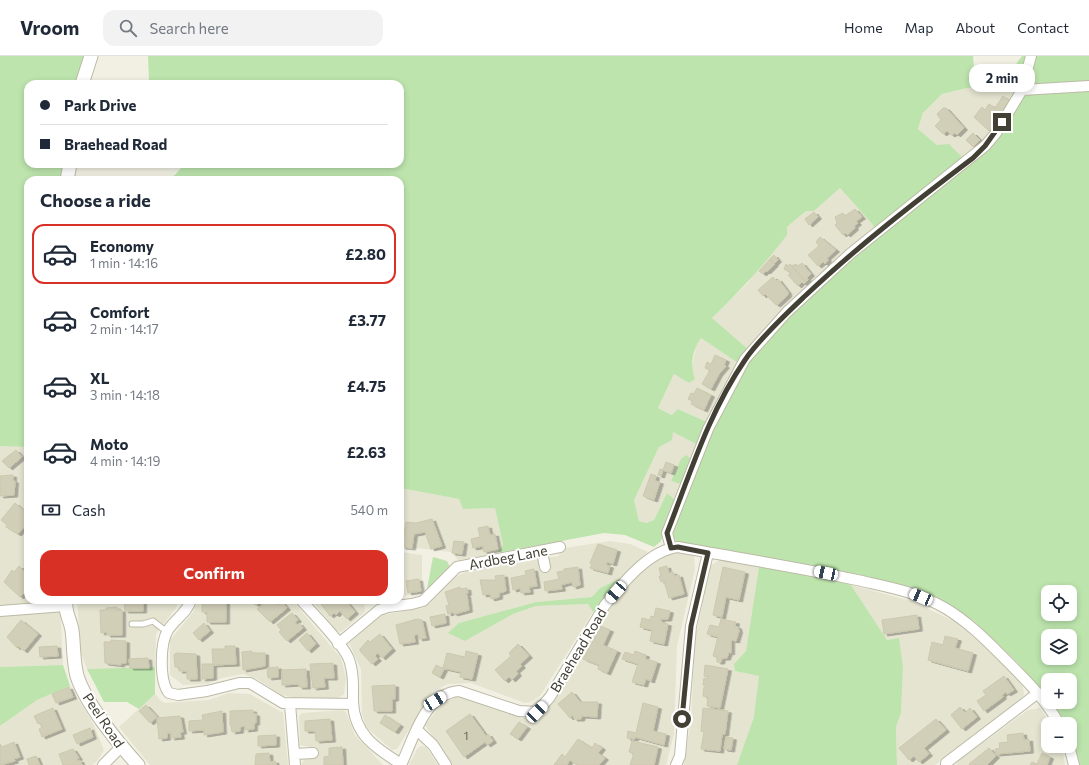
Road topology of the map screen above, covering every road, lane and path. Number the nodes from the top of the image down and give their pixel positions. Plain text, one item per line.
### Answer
1 (91, 56) edge
2 (1031, 56) edge
3 (83, 80) edge
4 (1089, 86) edge
5 (1022, 90) junction
6 (560, 547) dead end
7 (671, 548) junction
8 (542, 552) junction
9 (708, 553) junction
10 (545, 567) dead end
11 (57, 604) edge
12 (65, 604) edge
13 (189, 604) edge
14 (305, 604) edge
15 (0, 611) edge
16 (132, 624) dead end
17 (167, 632) junction
18 (338, 644) junction
19 (1038, 693) junction
20 (290, 704) junction
21 (353, 704) junction
22 (1054, 717) edge
23 (417, 730) junction
24 (121, 747) junction
25 (313, 753) dead end
26 (1071, 753) edge
27 (295, 754) junction
28 (103, 765) edge
29 (138, 765) edge
30 (295, 765) edge
31 (401, 765) edge
32 (446, 765) edge
33 (676, 765) edge
34 (946, 765) edge
35 (1074, 765) edge

1 - 3 street
2 - 5 street
4 - 5 street
5 - 7 street
6 - 8 street, Ardbeg Lane
7 - 9 street
7 - 23 street, Braehead Road
8 - 10 street
8 - 18 street, Ardbeg Lane
9 - 19 street
9 - 33 street
11 - 15 street
12 - 24 street, Peel Road
13 - 17 street
14 - 18 street
16 - 17 lane
17 - 20 street
18 - 21 street
19 - 22 street
19 - 34 street
20 - 21 street
20 - 27 street
21 - 31 street
23 - 31 street, Braehead Road
23 - 32 street
24 - 28 street
24 - 29 street, Peel Road
25 - 27 street
26 - 35 street
27 - 30 street

